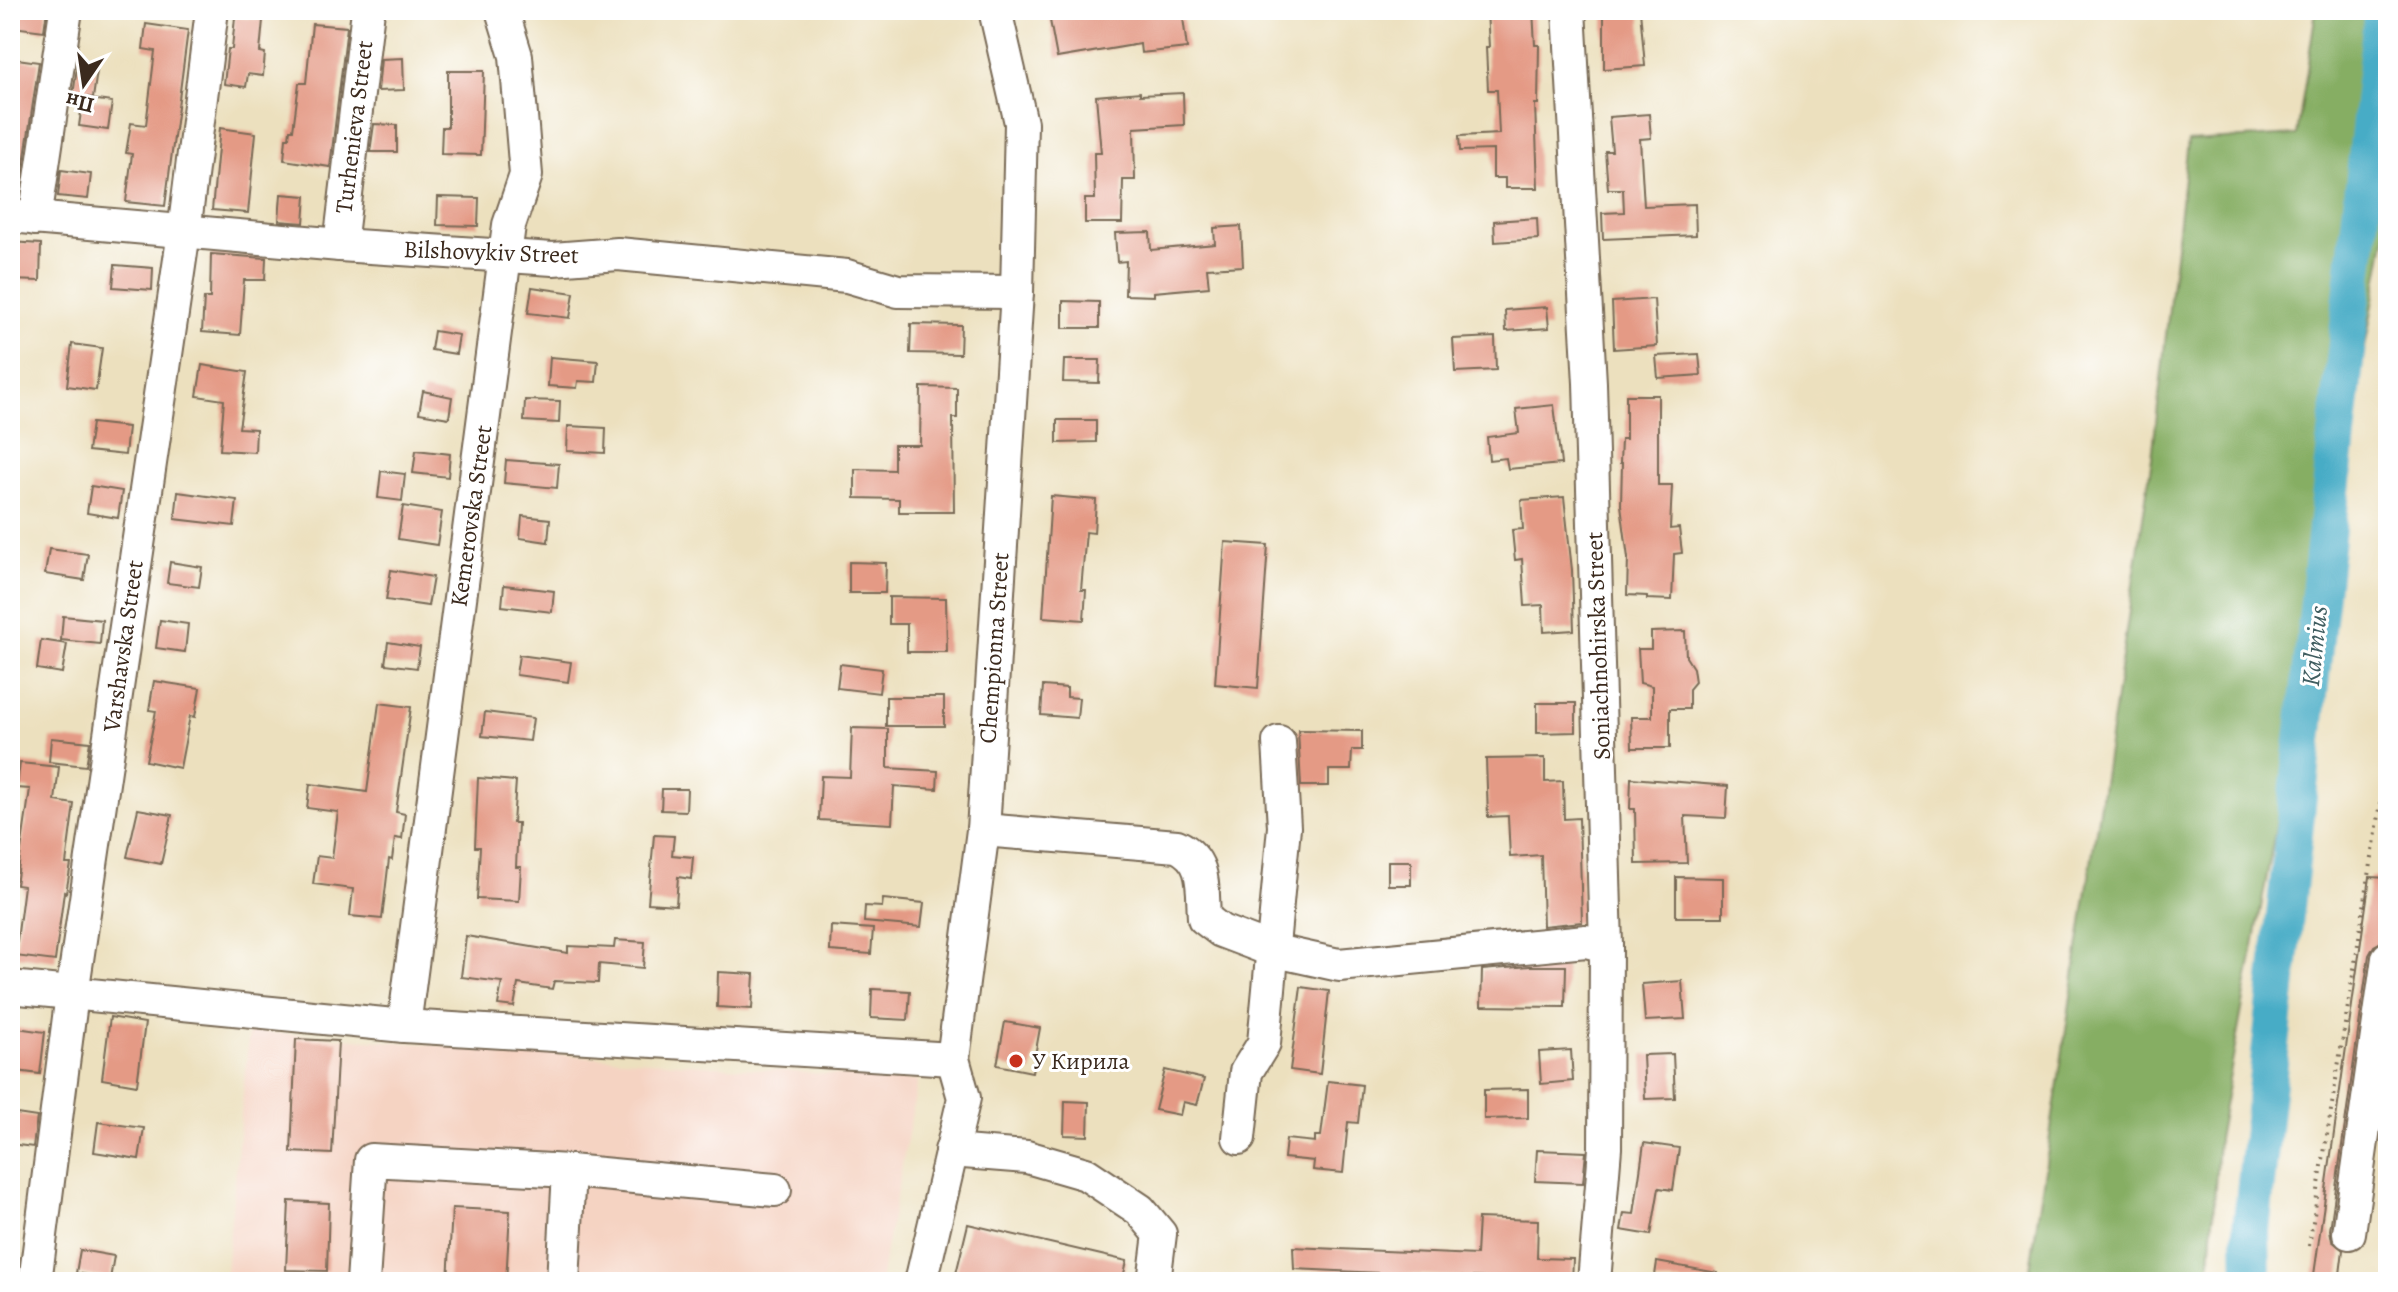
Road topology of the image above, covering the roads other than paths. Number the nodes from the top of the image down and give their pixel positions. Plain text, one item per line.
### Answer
1 (66, 10) edge
2 (212, 10) edge
3 (368, 10) edge
4 (502, 10) edge
5 (995, 10) edge
6 (1569, 10) edge
7 (22, 217) edge
8 (184, 232) junction
9 (340, 245) junction
10 (506, 255) junction
11 (1017, 292) junction
12 (1279, 742) dead end
13 (983, 830) junction
14 (1606, 946) junction
15 (1271, 950) junction
16 (2388, 958) edge
17 (10, 987) edge
18 (72, 994) junction
19 (404, 1026) junction
20 (953, 1059) junction
21 (1239, 1138) dead end
22 (951, 1151) junction
23 (569, 1171) junction
24 (775, 1190) dead end
25 (2349, 1233) dead end
26 (35, 1282) edge
27 (363, 1282) edge
28 (563, 1282) edge
29 (921, 1282) edge
30 (1154, 1282) edge
31 (1594, 1282) edge

1 - 7 street
2 - 8 street, Varshavska Street
3 - 9 street, Turhenieva Street
4 - 10 street, Kemerovska Street
5 - 11 street, Chempionna Street
6 - 14 street, Soniachnohirska Street
7 - 8 street, Bilshovykiv Street
8 - 9 street, Bilshovykiv Street
8 - 18 street, Varshavska Street
9 - 10 street, Bilshovykiv Street
10 - 11 street, Bilshovykiv Street
10 - 19 street, Kemerovska Street
11 - 13 street, Chempionna Street
12 - 15 street
13 - 15 street
13 - 20 street, Chempionna Street
14 - 15 street
14 - 31 street, Soniachnohirska Street
15 - 21 street
16 - 25 street
17 - 18 street
18 - 19 street
18 - 26 street, Varshavska Street
19 - 20 street
20 - 22 street, Chempionna Street
22 - 29 street, Chempionna Street
22 - 30 street
23 - 24 street
23 - 27 street
23 - 28 street

